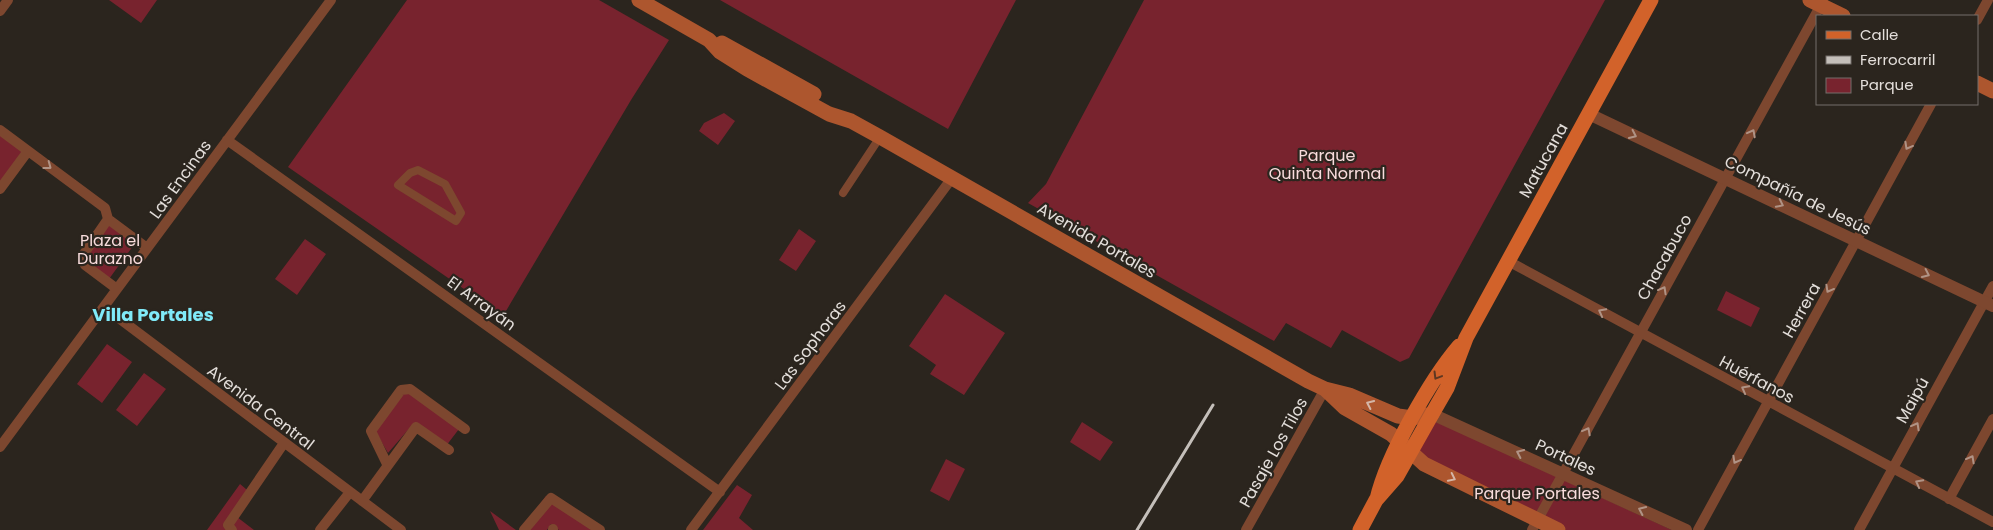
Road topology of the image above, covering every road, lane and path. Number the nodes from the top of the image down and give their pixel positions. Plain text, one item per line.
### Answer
1 (8, 0) edge
2 (331, 0) edge
3 (639, 0) edge
4 (1651, 0) edge
5 (1988, 0) edge
6 (1818, 2) edge
7 (0, 11) edge
8 (1840, 15) edge
9 (1978, 18) edge
10 (1978, 84) edge
11 (1993, 91) edge
12 (1930, 105) edge
13 (1589, 114) junction
14 (0, 130) edge
15 (880, 137) junction
16 (227, 140) junction
17 (28, 151) junction
18 (952, 178) junction
19 (1726, 178) junction
20 (398, 185) joint
21 (0, 189) edge
22 (843, 193) dead end
23 (108, 219) junction
24 (1856, 241) junction
25 (147, 248) junction
26 (1508, 261) junction
27 (1993, 286) edge
28 (117, 289) junction
29 (1989, 304) edge
30 (104, 307) junction
31 (1640, 332) junction
32 (1466, 338) junction
33 (1326, 390) junction
34 (1768, 402) junction
35 (1432, 414) junction
36 (1413, 418) junction
37 (1993, 419) edge
38 (465, 429) dead end
39 (284, 443) junction
40 (0, 447) edge
41 (1405, 448) junction
42 (449, 450) dead end
43 (387, 464) junction
44 (1892, 469) junction
45 (1564, 474) junction
46 (350, 492) junction
47 (720, 492) junction
48 (1949, 499) junction
49 (362, 501) junction
50 (1993, 522) edge
51 (1535, 525) edge
52 (232, 530) edge
53 (320, 530) edge
54 (401, 530) edge
55 (524, 530) edge
56 (600, 530) edge
57 (691, 530) edge
58 (1246, 530) edge
59 (1360, 530) edge
60 (1558, 530) edge
61 (1686, 530) edge
62 (1698, 530) edge
63 (1859, 530) edge

1 - 7 street
2 - 16 street, Las Encinas
3 - 15 main road, Avenida Portales
4 - 13 main road, Matucana
5 - 9 street
6 - 8 main road
19 -> 6 street, Chacabuco
10 - 11 main road
12 -> 24 street, Herrera
13 -> 19 street, Compañía de Jesús
13 - 26 main road, Matucana
14 - 17 street
15 - 18 main road, Avenida Portales
15 - 22 street
16 - 25 street, Las Encinas
16 - 47 street, El Arrayán
17 - 21 street
17 -> 23 street
18 - 33 main road, Avenida Portales
18 - 47 street, Las Sophoras
19 -> 24 street, Compañía de Jesús
31 -> 19 street, Chacabuco
20 - 20 street
23 - 25 street
23 - 28 street
24 -> 29 street, Compañía de Jesús
24 -> 34 street, Herrera
25 - 28 street, Las Encinas
31 -> 26 street, Huérfanos
26 - 32 main road, Matucana
27 - 29 street, Maipú
28 - 30 street, Las Encinas
44 -> 29 street, Maipú
30 - 39 street, Avenida Central
30 - 40 street, Las Encinas
34 -> 31 street, Huérfanos
45 -> 31 street, Chacabuco
32 - 35 main road, Matucana
32 -> 36 main road, Matucana
36 -> 33 main road, Avenida Portales
33 - 41 main road, Avenida Portales
33 - 58 street, Pasaje Los Tilos
34 - 44 street, Huérfanos
34 -> 62 street, Herrera
35 - 36 main road, Avenida Portales
35 - 41 main road, Matucana
45 -> 35 street, Portales
36 - 41 main road, Matucana
48 -> 37 street
38 - 43 street
39 - 46 street, Avenida Central
39 - 52 street
41 -> 51 main road, Avenida Portales
41 - 59 main road, Matucana
42 - 43 street
43 - 49 street
48 -> 44 street, Huérfanos
44 - 63 street, Maipú
45 - 51 street, Chacabuco
61 -> 45 street, Portales
46 - 49 street, Avenida Central
46 - 53 street
47 - 57 street, Las Sophoras
48 - 50 street, Huérfanos
49 - 54 street, Avenida Central
51 - 60 main road, Avenida Portales
55 - 56 street

